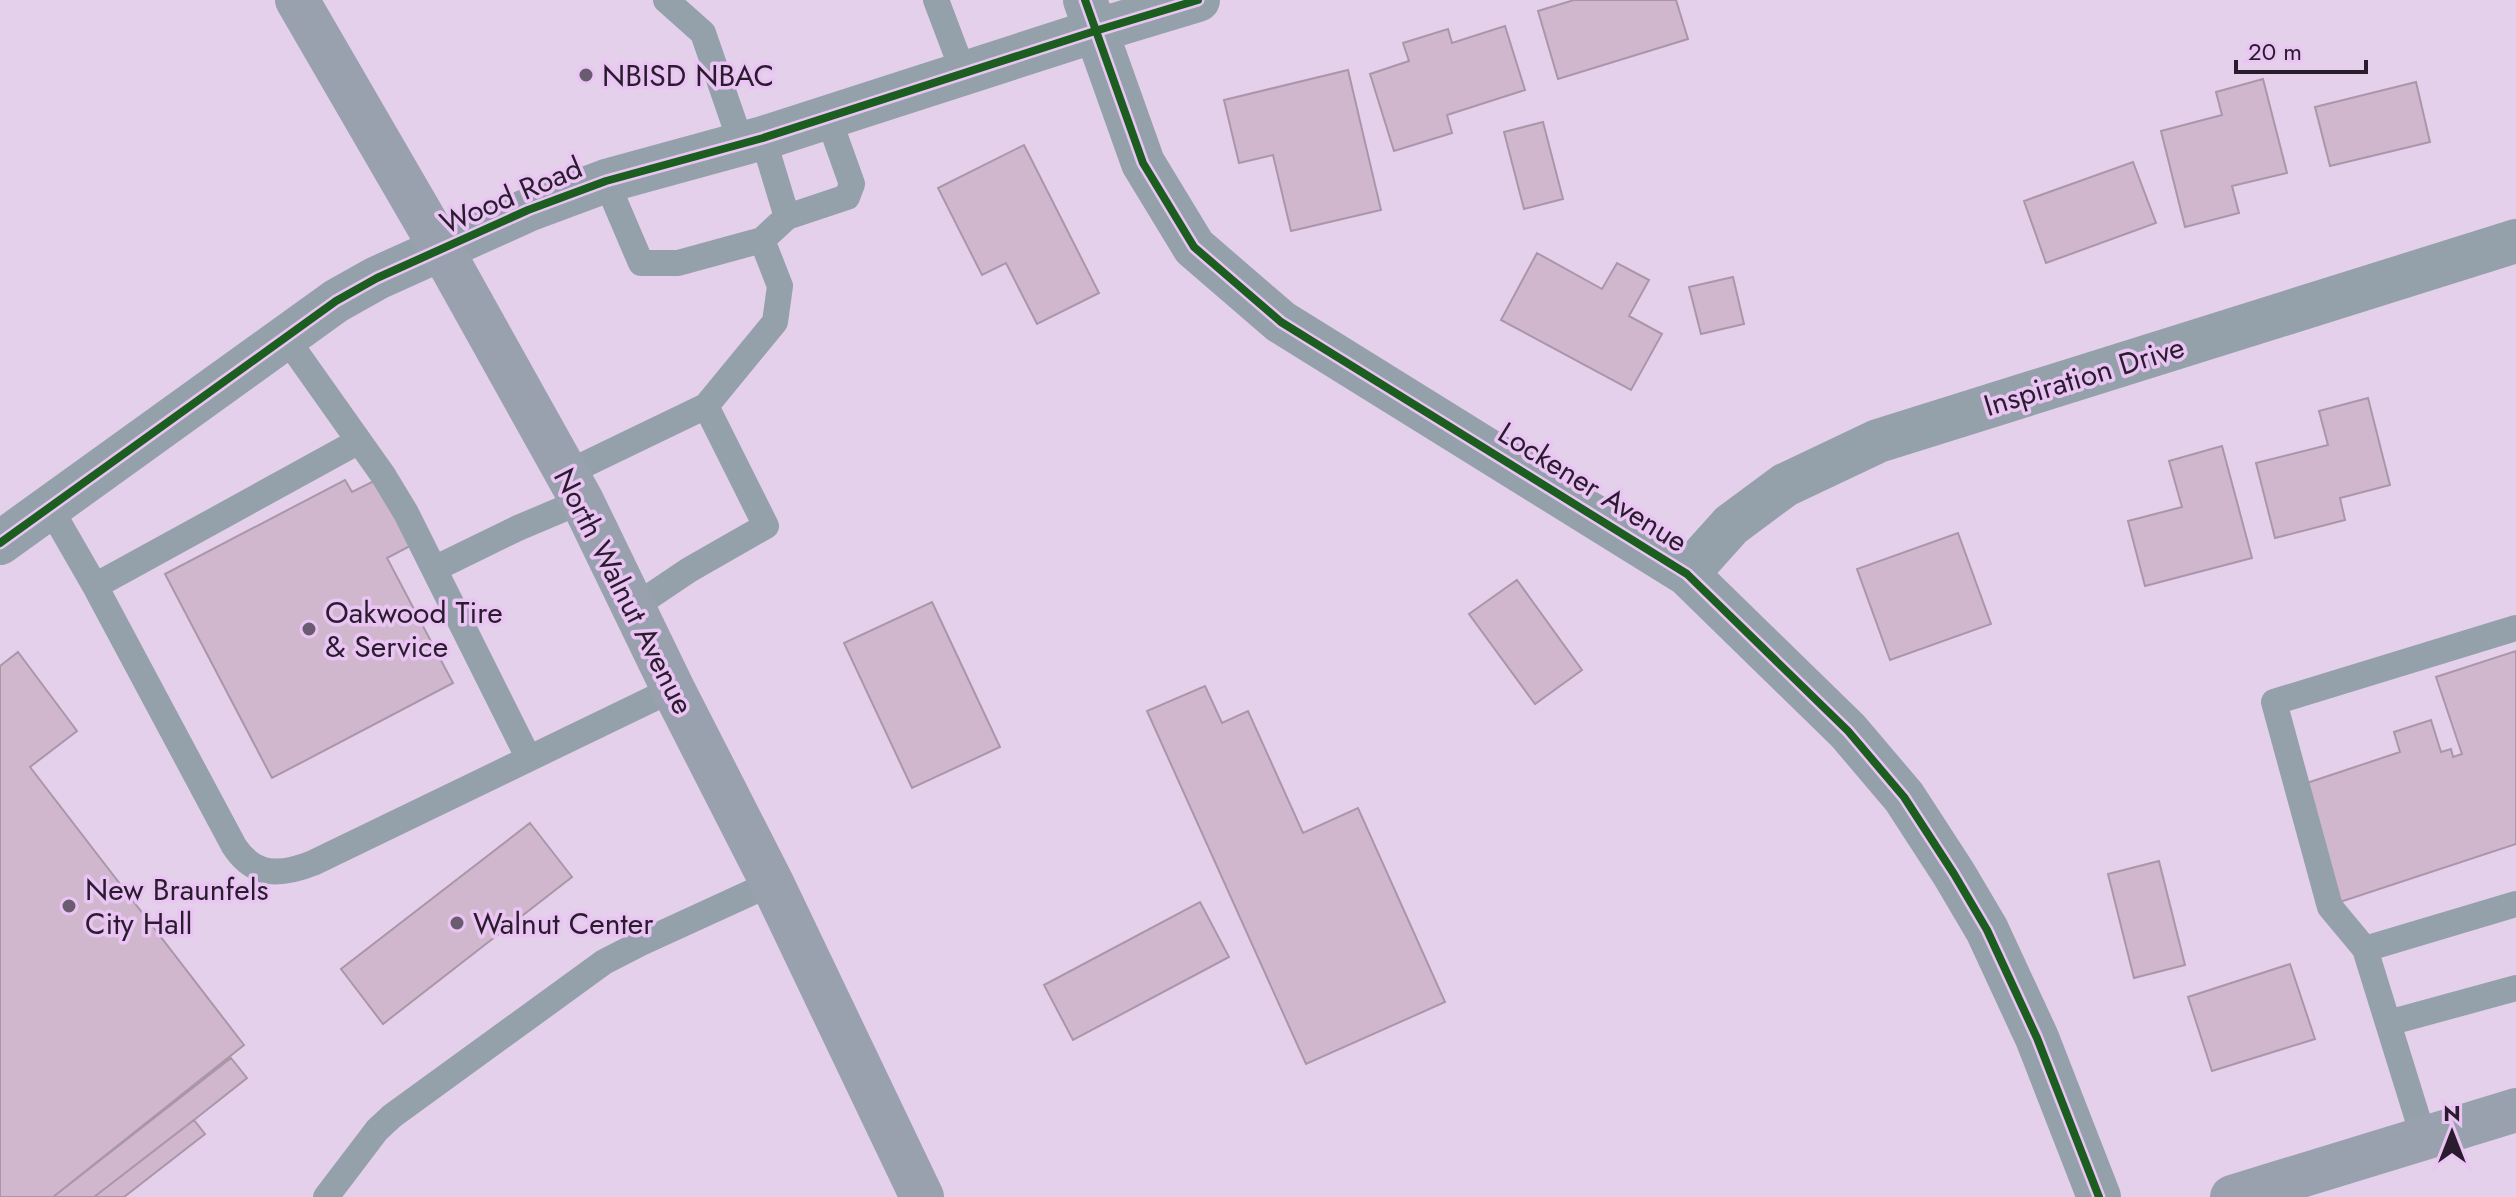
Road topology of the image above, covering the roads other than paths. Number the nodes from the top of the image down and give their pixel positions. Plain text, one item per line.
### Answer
1 (297, 0) edge
2 (666, 0) edge
3 (936, 0) edge
4 (1198, 0) edge
5 (1090, 15) edge
6 (964, 74) junction
7 (828, 117) junction
8 (752, 140) junction
9 (606, 181) junction
10 (787, 217) junction
11 (762, 240) junction
12 (2516, 241) edge
13 (442, 250) junction
14 (286, 338) junction
15 (706, 406) junction
16 (359, 441) junction
17 (574, 487) junction
18 (49, 506) junction
19 (0, 543) edge
20 (434, 569) junction
21 (1687, 574) junction
22 (95, 586) junction
23 (634, 607) junction
24 (2516, 628) edge
25 (673, 689) junction
26 (528, 757) junction
27 (772, 883) junction
28 (2516, 904) edge
29 (2365, 949) junction
30 (2516, 988) edge
31 (2388, 1023) junction
32 (2516, 1110) edge
33 (2424, 1139) junction
34 (326, 1197) edge
35 (922, 1197) edge
36 (2099, 1197) edge
37 (2232, 1197) edge

1 - 13 main road, North Walnut Avenue
2 - 8 lane
3 - 6 lane
4 - 5 street, Wood Road
5 - 6 street, Wood Road
5 - 21 street, Lockener Avenue
6 - 7 street, Wood Road
7 - 8 street, Wood Road
7 - 10 lane
8 - 9 street, Wood Road
8 - 10 lane
9 - 11 lane
9 - 13 street, Wood Road
10 - 11 lane
11 - 15 lane
12 - 21 street, Inspiration Drive
13 - 14 street, Wood Road
13 - 17 main road, North Walnut Avenue
14 - 16 lane
14 - 18 street, Wood Road
15 - 17 lane
15 - 23 lane
16 - 20 lane
16 - 22 lane
17 - 20 lane
17 - 23 main road, North Walnut Avenue
18 - 19 street, Wood Road
18 - 22 lane
20 - 26 lane
21 - 36 street, Lockener Avenue
22 - 26 lane
23 - 25 main road, North Walnut Avenue
24 - 29 lane
25 - 26 lane
25 - 27 main road, North Walnut Avenue
27 - 34 lane
27 - 35 main road, North Walnut Avenue
28 - 29 lane
29 - 31 lane
30 - 31 lane
31 - 33 lane
32 - 33 main road
33 - 37 main road

